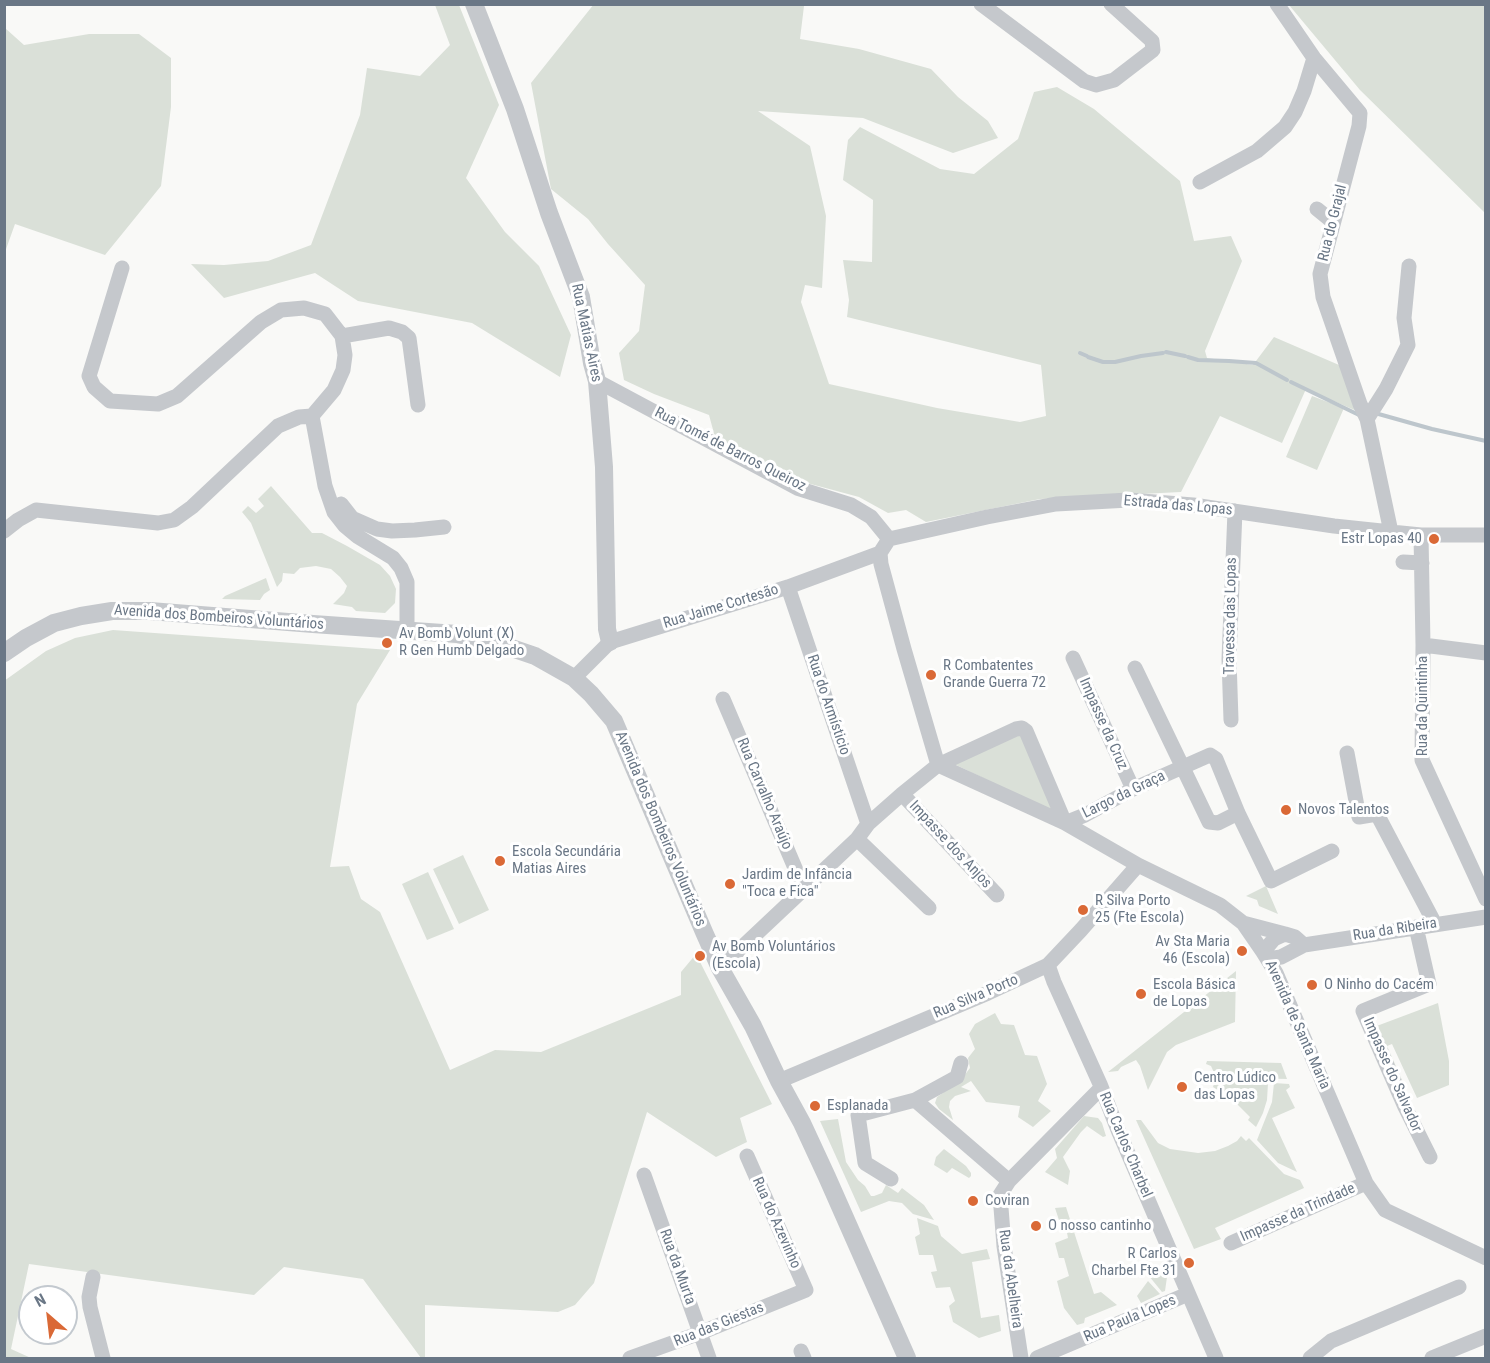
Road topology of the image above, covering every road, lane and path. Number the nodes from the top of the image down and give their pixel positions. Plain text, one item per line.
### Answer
1 (474, 4) edge
2 (981, 4) edge
3 (1110, 4) edge
4 (1277, 4) edge
5 (1314, 58) junction
6 (1200, 182) dead end
7 (1317, 209) dead end
8 (1333, 222) junction
9 (1409, 266) dead end
10 (122, 268) dead end
11 (342, 336) junction
12 (597, 381) junction
13 (418, 405) dead end
14 (312, 416) junction
15 (1367, 419) junction
16 (325, 486) junction
17 (1235, 511) junction
18 (444, 527) dead end
19 (4, 531) edge
20 (1392, 532) junction
21 (1421, 535) junction
22 (1485, 535) edge
23 (889, 539) junction
24 (880, 553) junction
25 (1403, 562) dead end
26 (1422, 563) junction
27 (788, 586) junction
28 (407, 630) junction
29 (610, 642) junction
30 (1423, 645) junction
31 (4, 653) edge
32 (1485, 653) edge
33 (1073, 658) dead end
34 (1135, 668) dead end
35 (574, 678) junction
36 (723, 699) dead end
37 (1231, 720) dead end
38 (1347, 753) dead end
39 (938, 765) junction
40 (1182, 767) junction
41 (1133, 789) junction
42 (902, 794) junction
43 (1238, 813) junction
44 (1065, 823) junction
45 (868, 824) junction
46 (857, 839) junction
47 (1332, 851) dead end
48 (1138, 865) junction
49 (804, 889) junction
50 (997, 895) dead end
51 (1485, 899) edge
52 (929, 908) dead end
53 (1485, 917) edge
54 (1243, 923) junction
55 (1435, 924) junction
56 (1416, 927) junction
57 (1285, 934) junction
58 (1304, 945) junction
59 (1269, 961) junction
60 (1048, 965) junction
61 (720, 968) junction
62 (961, 1063) dead end
63 (779, 1082) junction
64 (1101, 1088) junction
65 (915, 1100) junction
66 (747, 1156) dead end
67 (1430, 1157) dead end
68 (644, 1176) dead end
69 (891, 1179) dead end
70 (1009, 1181) junction
71 (1366, 1183) junction
72 (1231, 1243) dead end
73 (1485, 1258) edge
74 (93, 1277) dead end
75 (1459, 1287) dead end
76 (807, 1290) joint
77 (1188, 1294) junction
78 (700, 1333) junction
79 (1485, 1336) edge
80 (103, 1359) edge
81 (630, 1359) edge
82 (709, 1359) edge
83 (907, 1359) edge
84 (1021, 1359) edge
85 (1038, 1359) edge
86 (1216, 1359) edge
87 (1310, 1359) edge
88 (1432, 1359) edge

1 - 12 street, Rua Matias Aires
2 - 3 street
4 - 5 street, Rua do Grajal
5 - 6 street
5 - 8 street, Rua do Grajal
7 - 8 street
8 - 15 street, Rua do Grajal
9 - 15 street
10 - 11 street
11 - 13 street
11 - 14 street
12 - 23 street, Rua Tomé de Barros Queiroz
12 - 29 street, Rua Matias Aires
14 - 16 street
14 - 19 street
15 - 20 street, Rua do Grajal
16 - 18 street
16 - 28 street
17 - 20 street, Estrada das Lopas
17 - 23 street, Estrada das Lopas
17 - 37 street, Travessa das Lopas
20 - 21 street, Estrada das Lopas
21 - 22 street, Estrada das Lopas
21 - 26 street, Rua da Quintinha
23 - 24 street
24 - 27 street, Rua Jaime Cortesão
24 - 39 street
25 - 26 street
26 - 30 street, Rua da Quintinha
27 - 29 street, Rua Jaime Cortesão
27 - 45 street, Rua do Armísticio
28 - 31 street, Avenida dos Bombeiros Voluntários
28 - 35 street, Avenida dos Bombeiros Voluntários
29 - 35 street, Rua Jaime Cortesão
30 - 32 street
30 - 51 street, Rua da Quintinha
33 - 41 street, Impasse da Cruz
34 - 40 street
35 - 61 street, Avenida dos Bombeiros Voluntários
36 - 49 street, Rua Carvalho Araújo
38 - 55 street
39 - 42 street
39 - 44 street, Avenida de Santa Maria
39 - 44 street
40 - 41 street, Largo da Graça
40 - 43 street, Largo da Graça
40 - 43 street, Largo da Graça
41 - 44 street, Largo da Graça
42 - 45 street
42 - 50 street, Impasse dos Anjos
43 - 47 street, Largo da Graça
44 - 48 street, Avenida de Santa Maria
45 - 46 street
46 - 49 street
46 - 52 street
48 - 54 street, Avenida de Santa Maria
48 - 60 street, Rua Silva Porto
49 - 61 street
53 - 55 street, Rua da Ribeira
54 - 57 street
54 - 59 street, Avenida de Santa Maria
55 - 56 street, Rua da Ribeira
56 - 58 street, Rua da Ribeira
56 - 67 street, Impasse do Salvador
57 - 58 street
57 - 59 street
58 - 59 street
59 - 71 street, Avenida de Santa Maria
60 - 63 street, Rua Silva Porto
60 - 64 street, Rua Carlos Charbel
61 - 63 street, Avenida dos Bombeiros Voluntários
62 - 65 street
63 - 83 street, Avenida dos Bombeiros Voluntários
64 - 70 street
64 - 77 street, Rua Carlos Charbel
65 - 69 street
65 - 70 street
66 - 76 street, Rua do Azevinho
68 - 78 street, Rua da Murta
70 - 84 street, Rua da Abelheira
71 - 72 street, Impasse da Trindade
71 - 73 street, Avenida de Santa Maria
74 - 80 street
75 - 87 street
76 - 78 street, Rua das Giestas
77 - 85 street, Rua Paula Lopes
77 - 86 street, Rua Carlos Charbel
78 - 81 street, Rua das Giestas
78 - 82 street, Rua da Murta
79 - 88 street

